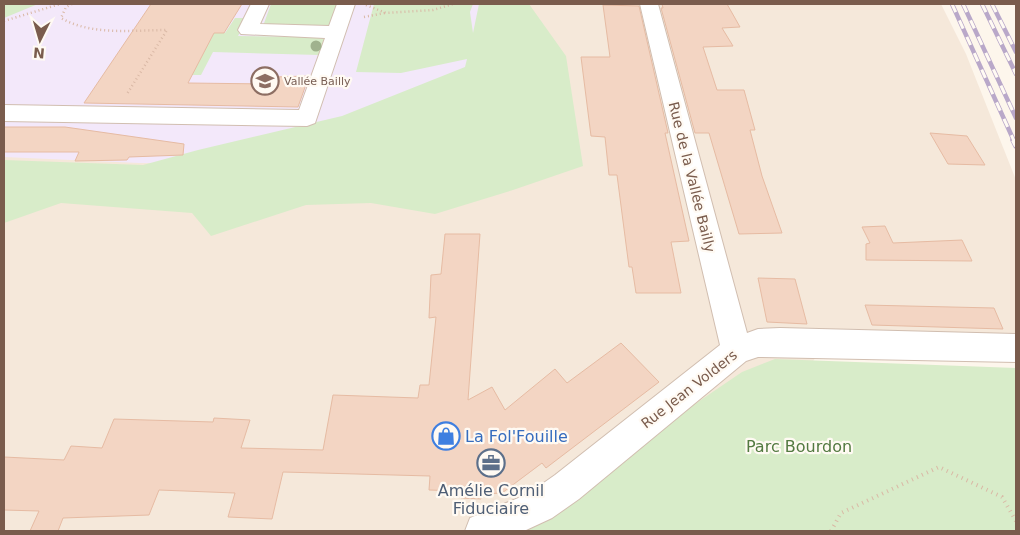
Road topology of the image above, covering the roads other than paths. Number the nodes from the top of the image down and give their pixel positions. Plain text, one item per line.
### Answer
1 (260, 4) edge
2 (346, 4) edge
3 (649, 4) edge
4 (336, 32) junction
5 (4, 113) edge
6 (1016, 348) edge
7 (736, 350) junction
8 (483, 531) edge

1 - 4 street
2 - 4 street
3 - 7 street, Rue de la Vallée Bailly
4 - 5 street
6 - 7 street, Rue Jean Volders
7 - 8 street, Rue Jean Volders

